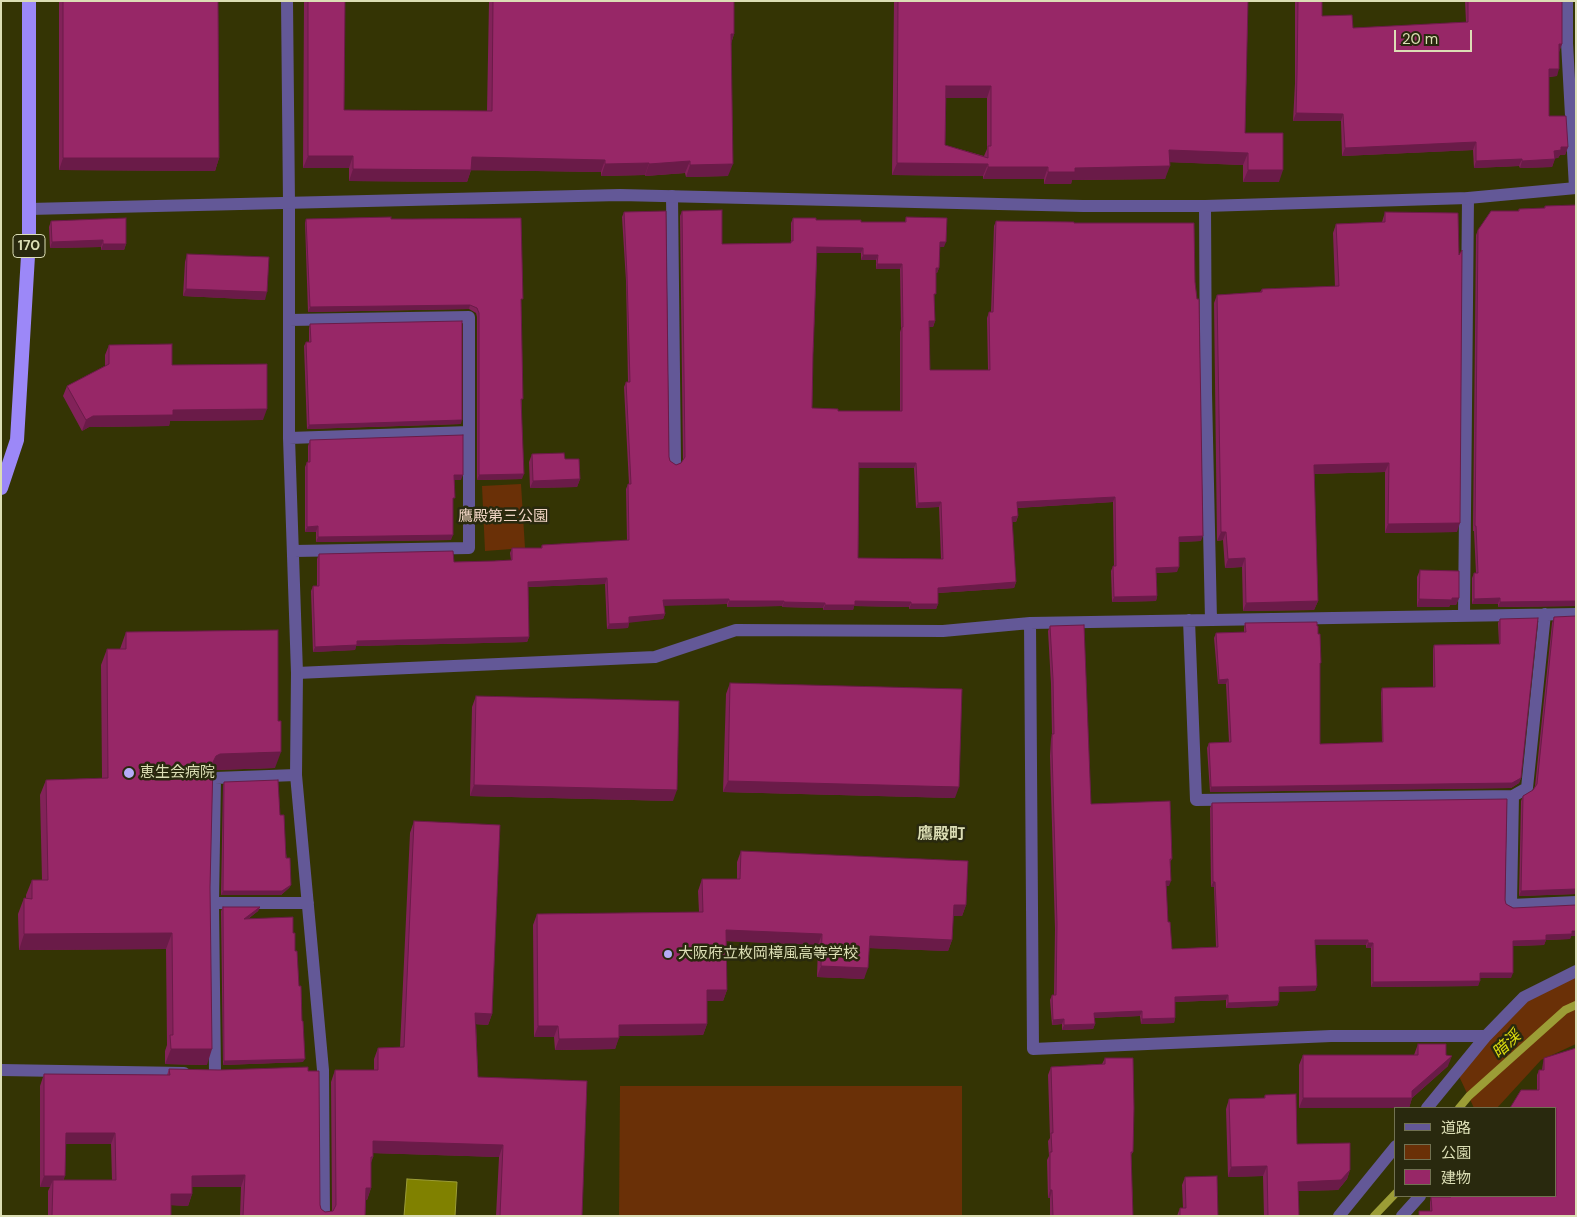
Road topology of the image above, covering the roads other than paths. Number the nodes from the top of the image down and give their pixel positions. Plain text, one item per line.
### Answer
1 (29, 1) edge
2 (287, 1) edge
3 (1567, 1) edge
4 (1575, 188) edge
5 (672, 196) junction
6 (1468, 198) junction
7 (289, 203) junction
8 (1205, 206) junction
9 (29, 209) junction
10 (289, 320) junction
11 (469, 432) junction
12 (289, 438) junction
13 (675, 462) edge
14 (1, 488) edge
15 (294, 551) junction
16 (1545, 614) junction
17 (1576, 614) edge
18 (1464, 616) junction
19 (1189, 620) junction
20 (1211, 620) junction
21 (1030, 622) junction
22 (297, 673) junction
23 (296, 775) junction
24 (1513, 796) junction
25 (1576, 902) edge
26 (213, 903) junction
27 (308, 903) junction
28 (1576, 971) edge
29 (1486, 1036) junction
30 (1, 1070) edge
31 (1427, 1107) edge
32 (1394, 1148) edge
33 (1419, 1197) edge
34 (324, 1216) edge
35 (1339, 1216) edge
36 (1402, 1216) edge

1 - 9 highway, 170
2 - 7 street
3 - 4 street
4 - 6 street
5 - 7 street
5 - 8 street
5 - 13 street
6 - 8 street
6 - 18 street
7 - 9 street
7 - 10 street
8 - 20 street
9 - 14 highway, 170
10 - 11 street
10 - 12 street
11 - 12 street
11 - 15 street
12 - 15 street
15 - 22 street
16 - 17 street
16 - 18 street
16 - 24 street
18 - 20 street
19 - 20 street
19 - 21 street
19 - 24 street
21 - 22 street
21 - 29 street
22 - 23 street
23 - 26 street
23 - 27 street
24 - 25 street
26 - 27 street
26 - 30 street
27 - 34 street
28 - 29 street
29 - 31 street
32 - 35 street
33 - 36 street

